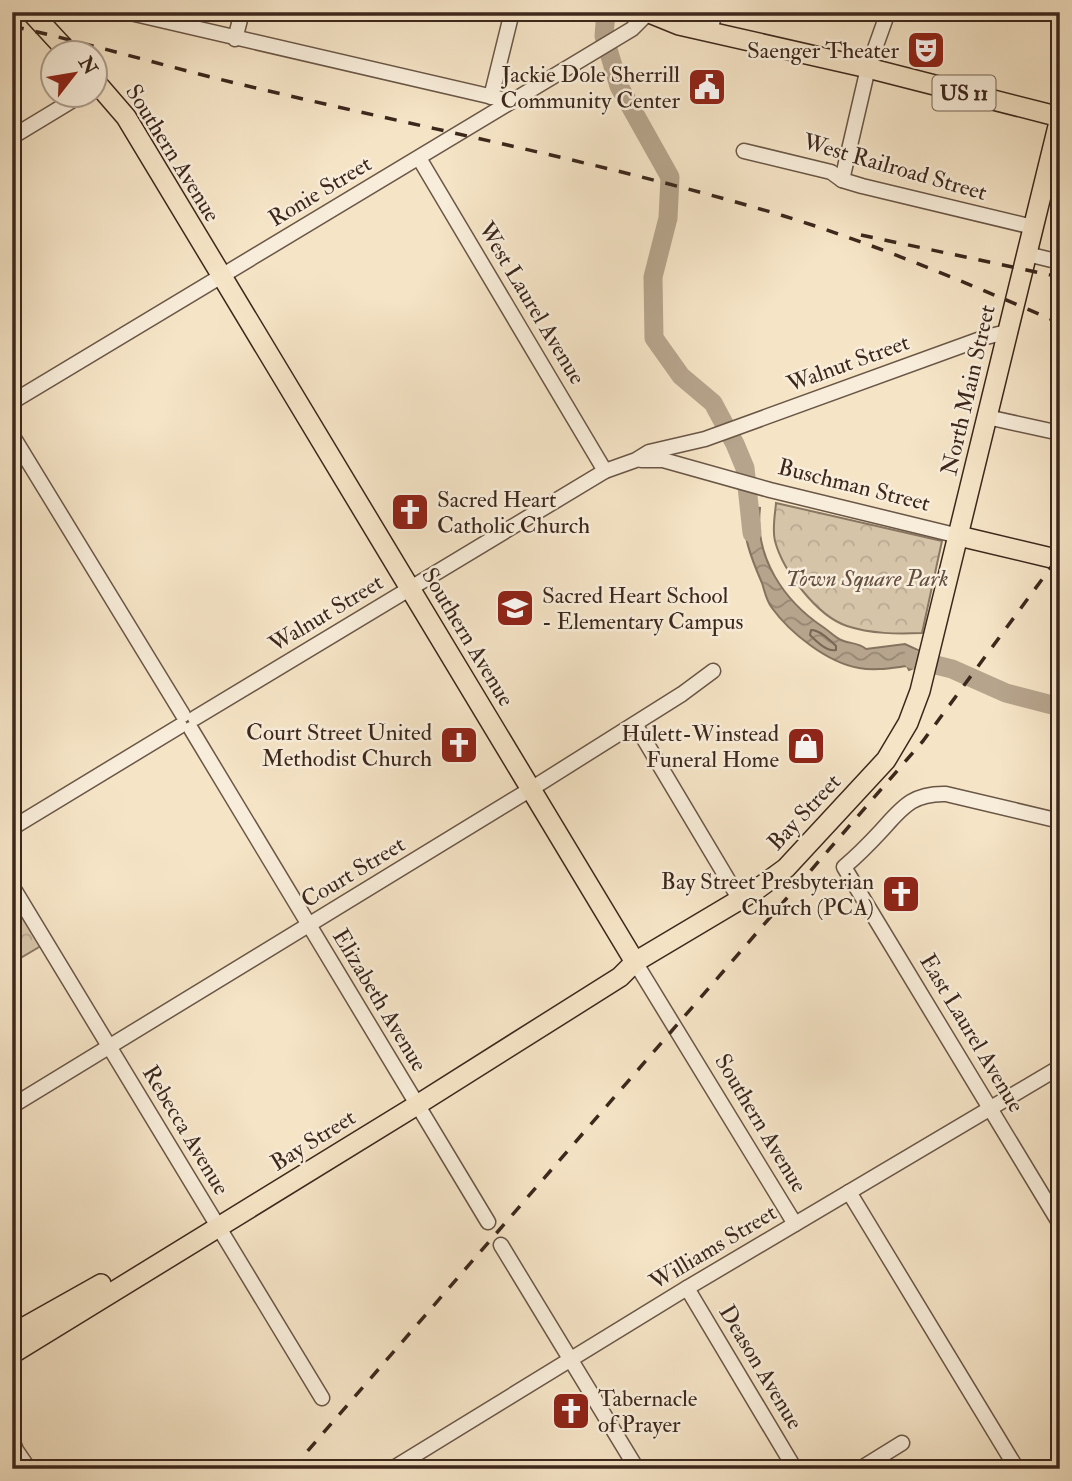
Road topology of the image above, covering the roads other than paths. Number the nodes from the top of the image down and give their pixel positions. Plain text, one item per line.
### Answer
1 (31, 12) edge
2 (126, 12) edge
3 (242, 12) edge
4 (512, 12) edge
5 (888, 12) edge
6 (648, 13) edge
7 (712, 22) edge
8 (53, 38) edge
9 (235, 38) junction
10 (867, 68) junction
11 (491, 97) junction
12 (108, 100) edge
13 (510, 101) junction
14 (58, 108) edge
15 (1060, 117) edge
16 (12, 137) edge
17 (744, 151) dead end
18 (419, 158) junction
19 (842, 180) junction
20 (1033, 227) junction
21 (1027, 254) junction
22 (1060, 262) edge
23 (222, 276) junction
24 (1007, 332) junction
25 (12, 402) edge
26 (987, 416) junction
27 (1060, 433) edge
28 (12, 435) edge
29 (709, 437) junction
30 (636, 460) junction
31 (688, 467) junction
32 (605, 471) junction
33 (960, 536) junction
34 (1060, 561) edge
35 (411, 589) junction
36 (713, 671) dead end
37 (925, 673) joint
38 (187, 722) junction
39 (635, 724) junction
40 (531, 789) junction
41 (1060, 821) edge
42 (12, 828) edge
43 (12, 886) edge
44 (740, 900) junction
45 (308, 926) junction
46 (635, 962) junction
47 (109, 1047) junction
48 (1060, 1067) edge
49 (414, 1100) junction
50 (12, 1106) edge
51 (991, 1108) junction
52 (849, 1192) junction
53 (216, 1222) junction
54 (488, 1222) dead end
55 (795, 1224) junction
56 (1060, 1224) edge
57 (501, 1245) dead end
58 (687, 1288) junction
59 (12, 1334) edge
60 (12, 1354) edge
61 (572, 1360) junction
62 (322, 1398) dead end
63 (902, 1443) dead end
64 (14, 1446) edge
65 (29, 1469) edge
66 (392, 1469) edge
67 (637, 1469) edge
68 (795, 1469) edge
69 (860, 1469) edge
70 (1017, 1469) edge

1 - 8 main road
2 - 9 street
3 - 9 street
4 - 11 street
5 - 10 street
6 - 7 main road, US 11
6 - 13 street, Ronie Street
7 - 10 main road, US 11
9 - 11 street
10 - 15 main road, US 11
10 - 19 street
11 - 13 street
12 - 23 main road, Southern Avenue
13 - 18 street, Ronie Street
14 - 16 street
15 - 20 main road, North Main Street
17 - 19 street, West Railroad Street
18 - 23 street, Ronie Street
18 - 32 street, West Laurel Avenue
19 - 20 street, West Railroad Street
20 - 21 main road, North Main Street
21 - 22 street
21 - 24 main road, North Main Street
23 - 25 street, Ronie Street
23 - 35 main road, Southern Avenue
24 - 26 main road, North Main Street
24 - 29 street, Walnut Street
26 - 27 street
26 - 33 main road, North Main Street
28 - 38 street, Elizabeth Avenue
29 - 30 street, Walnut Street
29 - 31 street
30 - 31 street, Buschman Street
30 - 32 street, Walnut Street
31 - 33 street, Buschman Street
32 - 35 street, Walnut Street
33 - 34 main road, Buschman Street
33 - 37 main road, North Main Street
35 - 38 street, Walnut Street
35 - 40 main road, Southern Avenue
36 - 39 street, Court Street
37 - 44 main road, Bay Street
38 - 42 street, Walnut Street
38 - 45 street, Elizabeth Avenue
39 - 40 street, Court Street
39 - 44 street
40 - 45 street, Court Street
40 - 46 main road, Southern Avenue
41 - 51 street, East Laurel Avenue
43 - 47 street, Rebecca Avenue
44 - 46 main road, Bay Street
45 - 47 street, Court Street
45 - 49 street, Elizabeth Avenue
46 - 49 main road, Bay Street
46 - 55 street, Southern Avenue
47 - 50 street, Court Street
47 - 53 street, Rebecca Avenue
48 - 51 street, Williams Street
49 - 53 main road, Bay Street
49 - 54 street, Elizabeth Avenue
51 - 52 street, Williams Street
51 - 56 street, East Laurel Avenue
52 - 55 street, Williams Street
52 - 70 street
53 - 59 main road, Bay Street
53 - 60 main road, Bay Street
53 - 62 street, Rebecca Avenue
55 - 58 street, Williams Street
57 - 61 street
58 - 61 street, Williams Street
58 - 68 street, Deason Avenue
61 - 66 street, Williams Street
61 - 67 street
63 - 69 street
64 - 65 street

